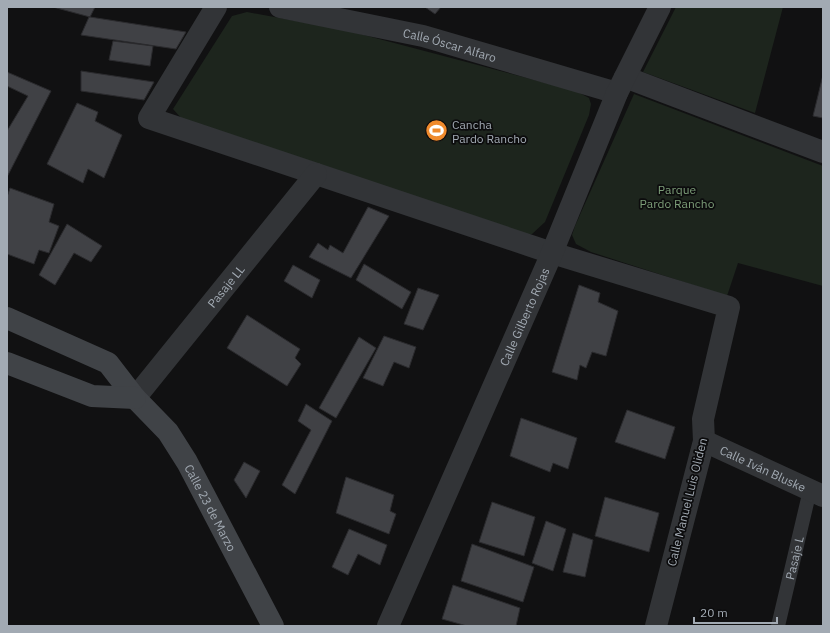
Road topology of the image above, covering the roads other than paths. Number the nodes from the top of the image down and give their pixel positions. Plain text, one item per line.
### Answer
1 (216, 7) edge
2 (280, 7) edge
3 (660, 7) edge
4 (621, 85) junction
5 (823, 152) edge
6 (316, 174) junction
7 (552, 253) junction
8 (7, 318) edge
9 (7, 363) edge
10 (135, 398) junction
11 (704, 441) junction
12 (817, 493) edge
13 (273, 626) edge
14 (388, 626) edge
15 (656, 626) edge
16 (778, 626) edge

1 - 6 street
2 - 4 street, Calle Óscar Alfaro
3 - 4 street, Calle Gilberto Rojas
4 - 5 street, Calle Óscar Alfaro
4 - 7 street, Calle Gilberto Rojas
6 - 7 street
6 - 10 street, Pasaje LL
7 - 11 street, Calle Manuel Luis Oliden
7 - 14 street, Calle Gilberto Rojas
8 - 10 street, Calle 23 de Marzo
9 - 10 street
10 - 13 street, Calle 23 de Marzo
11 - 12 street, Calle Iván Bluske
11 - 15 street, Calle Manuel Luis Oliden
12 - 16 lane, Pasaje L

